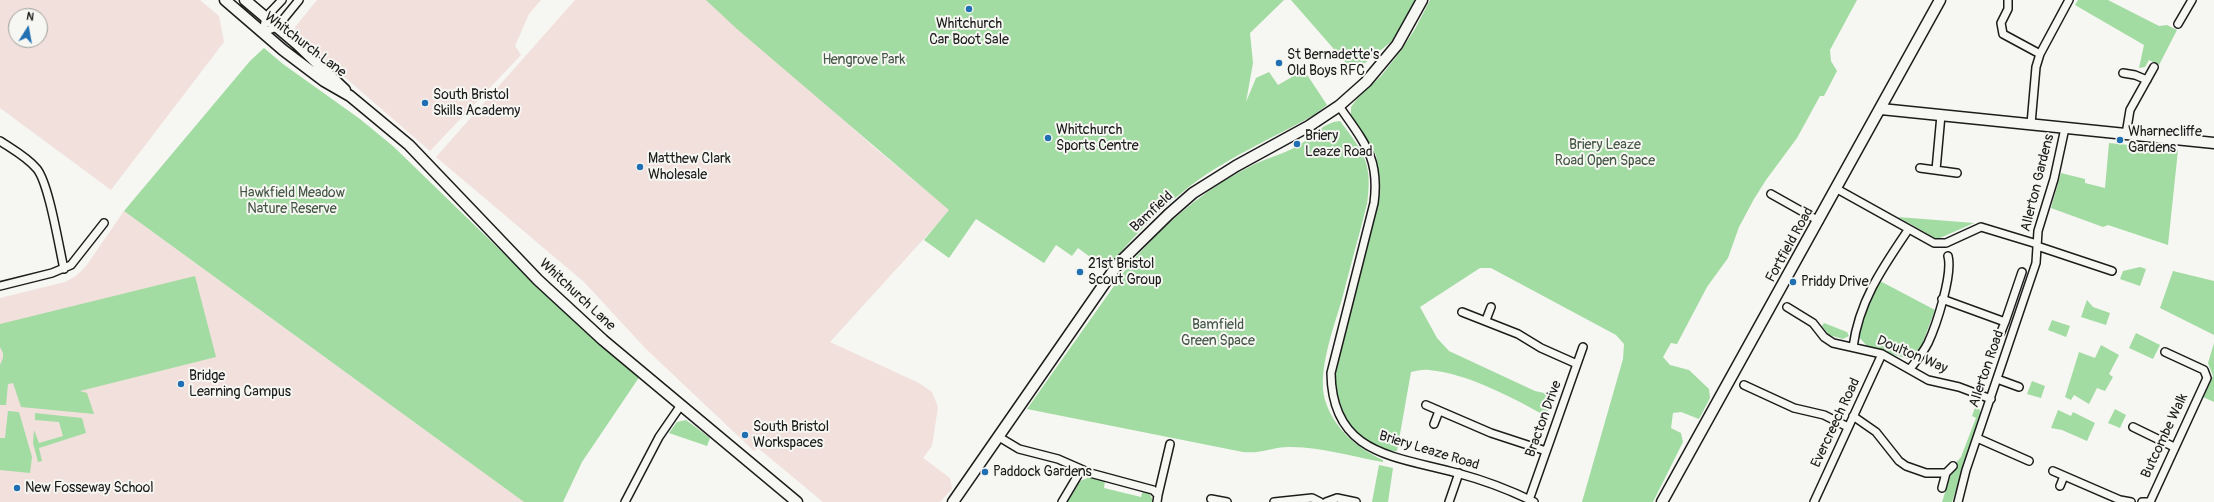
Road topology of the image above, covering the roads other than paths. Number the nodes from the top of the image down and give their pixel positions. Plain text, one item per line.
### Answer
1 (225, 0) edge
2 (245, 0) edge
3 (282, 0) edge
4 (299, 0) edge
5 (1422, 0) edge
6 (1940, 0) edge
7 (2008, 0) edge
8 (2069, 0) edge
9 (2192, 0) edge
10 (266, 17) junction
11 (2178, 24) dead end
12 (277, 27) junction
13 (263, 32) junction
14 (2040, 54) junction
15 (2154, 67) dead end
16 (2123, 73) dead end
17 (2147, 80) junction
18 (350, 96) junction
19 (1339, 106) junction
20 (1881, 109) junction
21 (1942, 115) junction
22 (2031, 124) junction
23 (2065, 128) junction
24 (2126, 134) junction
25 (0, 141) edge
26 (2214, 143) edge
27 (1920, 168) dead end
28 (1936, 170) junction
29 (1957, 172) dead end
30 (1837, 189) junction
31 (1771, 194) dead end
32 (1819, 221) junction
33 (104, 223) dead end
34 (1908, 230) junction
35 (2037, 245) junction
36 (1948, 256) dead end
37 (64, 269) junction
38 (2112, 271) dead end
39 (2022, 272) dead end
40 (0, 286) edge
41 (1942, 300) junction
42 (1491, 307) dead end
43 (1787, 307) dead end
44 (1462, 312) dead end
45 (1486, 320) junction
46 (2005, 322) junction
47 (2001, 332) dead end
48 (1853, 346) junction
49 (1583, 347) dead end
50 (2165, 352) dead end
51 (1882, 354) junction
52 (1577, 364) junction
53 (1910, 369) junction
54 (1997, 379) junction
55 (1744, 385) dead end
56 (2019, 387) dead end
57 (1991, 399) junction
58 (681, 405) junction
59 (1426, 406) dead end
60 (1439, 411) junction
61 (1853, 416) junction
62 (1434, 424) dead end
63 (1848, 427) junction
64 (2132, 427) dead end
65 (999, 437) junction
66 (1977, 438) junction
67 (1170, 444) dead end
68 (2174, 447) junction
69 (1546, 451) junction
70 (2029, 461) dead end
71 (1953, 466) dead end
72 (1080, 470) junction
73 (2053, 471) dead end
74 (1459, 473) junction
75 (1946, 473) junction
76 (2064, 476) junction
77 (2060, 486) dead end
78 (1942, 488) dead end
79 (1158, 498) edge
80 (1211, 499) dead end
81 (1532, 501) edge
82 (625, 502) edge
83 (797, 502) edge
84 (953, 502) edge
85 (1062, 502) edge
86 (1227, 502) edge
87 (1274, 502) edge
88 (1320, 502) edge
89 (1326, 502) edge
90 (1356, 502) edge
91 (1449, 502) edge
92 (1662, 502) edge
93 (1814, 502) edge
94 (1958, 502) edge
95 (2131, 502) edge
96 (2142, 502) edge
97 (2150, 502) edge

1 - 13 street, Whitchurch Lane
2 - 10 street, Whitchurch Lane
3 - 10 street
4 - 12 street
5 - 19 street, Bamfield
6 - 20 street, Fortfield Road
7 - 14 street
8 - 14 street
9 - 11 street
10 - 12 street, Whitchurch Lane
10 - 13 street
12 - 13 street
12 - 18 street, Whitchurch Lane
13 - 18 street, Whitchurch Lane
14 - 22 street
15 - 17 street
16 - 17 street
17 - 24 street
18 - 58 street, Whitchurch Lane
19 - 65 street, Bamfield
19 - 74 street, Briery Leaze Road
20 - 21 street
20 - 30 street, Fortfield Road
21 - 22 street
21 - 28 street
22 - 23 street
23 - 24 street
23 - 35 street, Allerton Gardens
24 - 26 street
25 - 37 street
27 - 28 street
28 - 29 street
30 - 32 street, Fortfield Road
30 - 34 street
31 - 32 street
32 - 92 street, Fortfield Road
33 - 37 street
34 - 35 street
34 - 48 street
35 - 38 street
35 - 54 street, Allerton Road
36 - 41 street
37 - 40 street
39 - 46 street
41 - 46 street
41 - 53 street
42 - 45 street
43 - 48 street, Doulton Way
44 - 45 street
45 - 52 street
46 - 47 street
48 - 51 street, Doulton Way
49 - 52 street, Bracton Drive
50 - 68 street, Butcombe Walk
51 - 53 street, Doulton Way
51 - 61 street, Evercreech Road
52 - 69 street, Bracton Drive
53 - 57 street, Doulton Way
54 - 56 street
54 - 57 street, Allerton Road
55 - 63 street
57 - 66 street, Allerton Road
58 - 82 street
58 - 83 street, Whitchurch Lane
59 - 60 street
60 - 62 street
60 - 69 street
61 - 63 street, Evercreech Road
61 - 75 street
63 - 93 street, Evercreech Road
64 - 68 street
65 - 72 street
65 - 84 street, Bamfield
66 - 70 street
66 - 94 street, Allerton Road
67 - 79 street
68 - 97 street, Butcombe Walk
69 - 81 street, Bracton Drive
71 - 75 street
72 - 79 street
72 - 85 street
73 - 76 street
74 - 81 street, Briery Leaze Road
74 - 91 street
75 - 78 street
76 - 77 street
76 - 95 street
80 - 86 street
87 - 88 street
89 - 90 street
96 - 97 street

